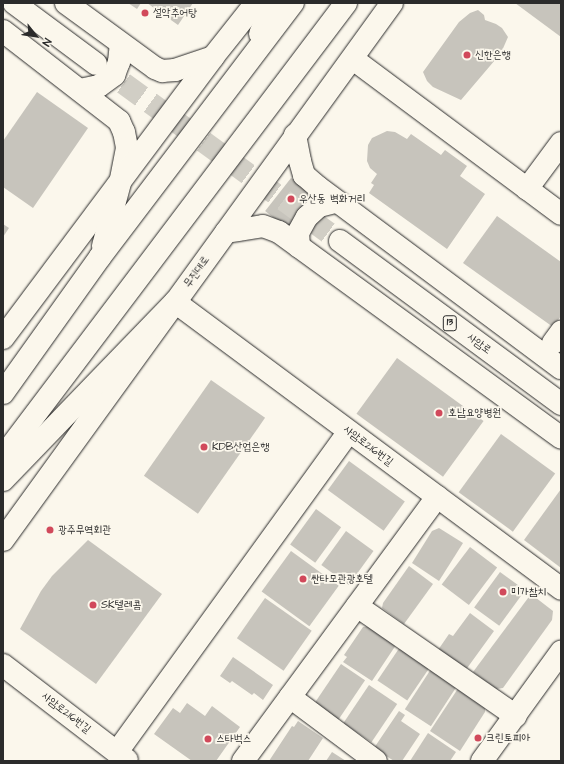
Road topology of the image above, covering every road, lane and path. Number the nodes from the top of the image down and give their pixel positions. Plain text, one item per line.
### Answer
1 (14, 3) edge
2 (66, 3) edge
3 (256, 3) edge
4 (272, 3) edge
5 (293, 3) edge
6 (346, 3) edge
7 (392, 3) edge
8 (3, 31) edge
9 (122, 44) junction
10 (213, 57) junction
11 (353, 58) junction
12 (248, 63) junction
13 (96, 64) tunnel mouth
14 (80, 90) junction
15 (296, 135) junction
16 (561, 143) edge
17 (120, 183) junction
18 (527, 189) junction
19 (335, 202) junction
20 (561, 214) edge
21 (226, 232) junction
22 (340, 242) tunnel mouth
23 (299, 246) junction
24 (100, 257) junction
25 (175, 302) junction
26 (3, 338) edge
27 (561, 368) edge
28 (3, 393) edge
29 (561, 404) edge
30 (349, 432) junction
31 (561, 438) edge
32 (3, 457) edge
33 (3, 480) edge
34 (437, 497) junction
35 (3, 540) edge
36 (561, 589) edge
37 (357, 606) junction
38 (561, 652) edge
39 (3, 664) edge
40 (290, 697) junction
41 (516, 716) junction
42 (122, 757) edge
43 (243, 761) edge
44 (376, 761) edge
45 (482, 761) edge

1 - 13 main road
2 - 9 main road
3 - 10 main road
4 - 12 main road
5 - 12 main road
6 - 32 main road
7 - 11 main road, 무진대로
8 - 14 main road
9 - 10 main road
9 - 14 main road
10 - 17 main road
11 - 15 main road, 무진대로
11 - 18 main road
12 - 24 main road
14 - 17 main road
15 - 19 main road
15 - 21 main road, 무진대로
16 - 18 main road
17 - 24 main road
17 - 26 main road
18 - 20 main road
19 - 23 main road
19 - 27 main road
21 - 23 main road
21 - 25 main road, 무진대로
22 - 29 main road, 사암로 / 13
23 - 31 main road
24 - 28 main road
25 - 30 main road, 사암로216번길
25 - 33 main road
25 - 35 main road, 무진대로
30 - 34 main road, 사암로216번길
30 - 42 main road
34 - 36 main road, 사암로216번길
34 - 37 main road
37 - 40 main road
37 - 41 main road
38 - 41 main road
39 - 42 main road, 사암로216번길
40 - 43 main road
40 - 44 main road
41 - 45 main road

